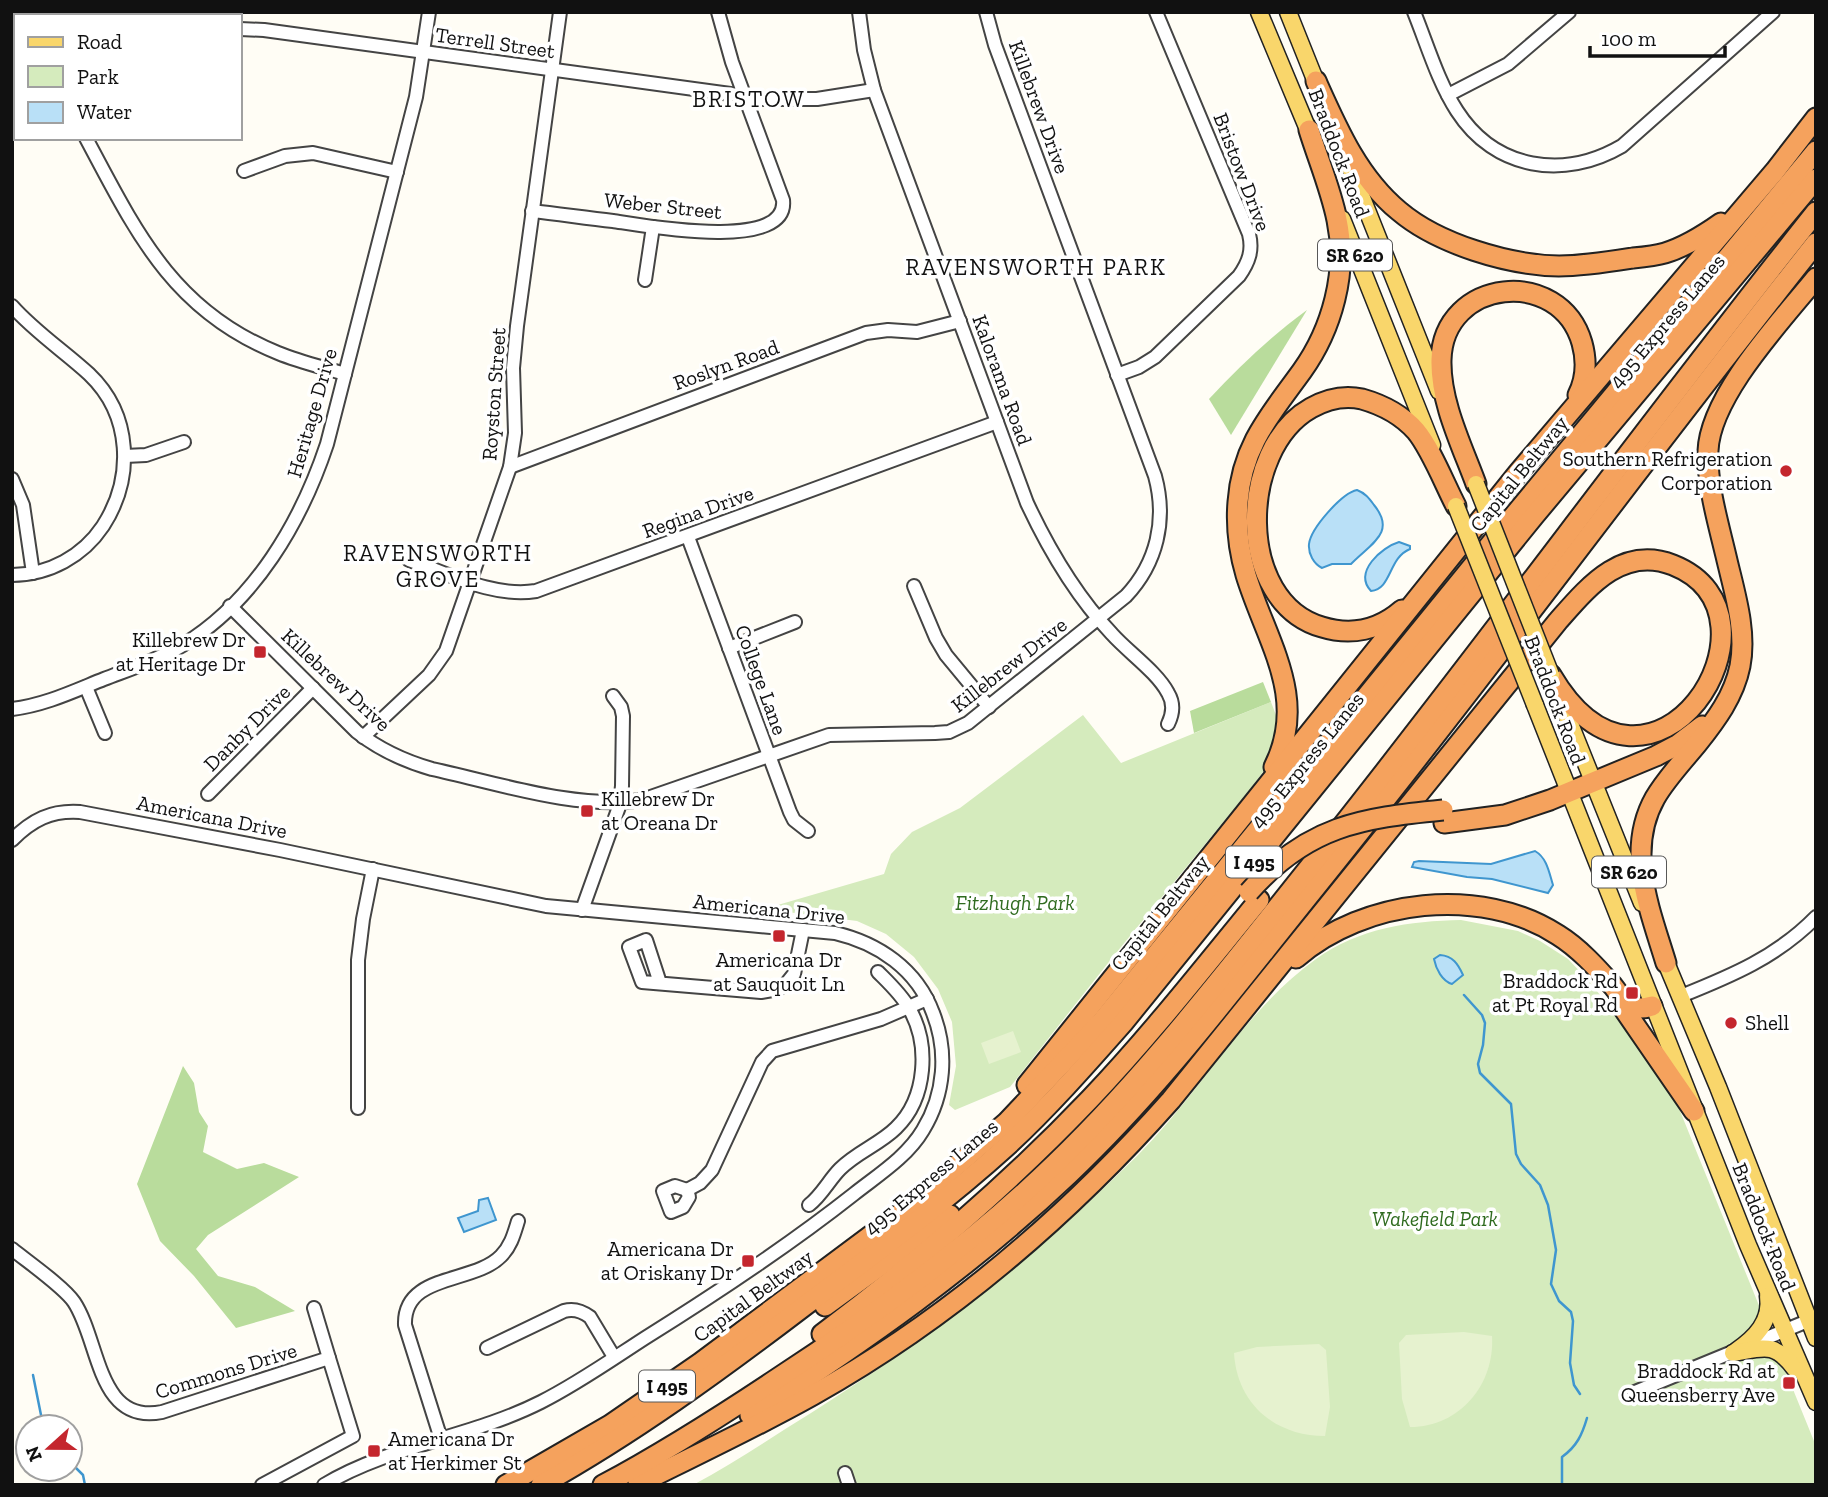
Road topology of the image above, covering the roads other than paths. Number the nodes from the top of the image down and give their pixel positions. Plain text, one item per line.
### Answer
1 (429, 12) edge
2 (559, 12) edge
3 (718, 12) edge
4 (859, 12) edge
5 (986, 12) edge
6 (1156, 12) edge
7 (1259, 12) edge
8 (1288, 12) edge
9 (1414, 12) edge
10 (1569, 12) edge
11 (1773, 12) edge
12 (242, 29) edge
13 (424, 53) junction
14 (552, 70) junction
15 (1316, 81) junction
16 (874, 90) junction
17 (1448, 95) junction
18 (746, 97) junction
19 (1816, 118) edge
20 (1309, 130) junction
21 (87, 140) edge
22 (1816, 151) edge
23 (244, 171) dead end
24 (1774, 171) junction
25 (397, 172) junction
26 (1816, 178) edge
27 (533, 211) junction
28 (1816, 212) edge
29 (653, 227) junction
30 (1816, 243) edge
31 (1816, 278) edge
32 (645, 280) dead end
33 (12, 306) edge
34 (960, 321) junction
35 (345, 374) junction
36 (1117, 375) junction
37 (1563, 420) junction
38 (997, 422) junction
39 (184, 442) dead end
40 (125, 456) junction
41 (510, 467) junction
42 (12, 480) edge
43 (1476, 484) junction
44 (1456, 506) junction
45 (688, 537) junction
46 (409, 561) dead end
47 (33, 573) junction
48 (12, 575) edge
49 (471, 582) junction
50 (914, 586) dead end
51 (1426, 589) junction
52 (230, 606) junction
53 (1099, 619) junction
54 (795, 622) dead end
55 (729, 648) junction
56 (1551, 676) junction
57 (86, 687) junction
58 (313, 688) junction
59 (1732, 691) junction
60 (613, 696) dead end
61 (989, 707) junction
62 (12, 709) edge
63 (1168, 724) dead end
64 (105, 733) dead end
65 (363, 737) junction
66 (769, 755) junction
67 (1592, 781) junction
68 (1566, 787) junction
69 (208, 794) dead end
70 (620, 804) junction
71 (1251, 805) junction
72 (808, 831) dead end
73 (12, 840) edge
74 (373, 869) junction
75 (1254, 896) junction
76 (582, 910) junction
77 (1816, 918) edge
78 (803, 930) junction
79 (1666, 962) junction
80 (1597, 969) junction
81 (878, 972) dead end
82 (660, 983) dead end
83 (1681, 996) junction
84 (927, 999) junction
85 (1652, 1006) junction
86 (909, 1008) junction
87 (1244, 1011) junction
88 (358, 1108) dead end
89 (1694, 1111) junction
90 (948, 1175) junction
91 (687, 1190) dead end
92 (809, 1205) dead end
93 (518, 1222) dead end
94 (12, 1249) edge
95 (1767, 1290) junction
96 (314, 1308) dead end
97 (1812, 1319) edge
98 (1784, 1331) junction
99 (1816, 1338) edge
100 (487, 1348) dead end
101 (1733, 1353) junction
102 (614, 1357) junction
103 (329, 1359) junction
104 (1635, 1392) dead end
105 (1813, 1396) edge
106 (441, 1439) junction
107 (600, 1451) junction
108 (609, 1482) edge
109 (637, 1484) edge
110 (262, 1485) edge
111 (324, 1485) edge
112 (506, 1485) edge
113 (541, 1485) edge

1 - 13 street, Heritage Drive
2 - 14 street, Royston Street
3 - 18 street, Weber Street
4 - 16 street, Kalorama Road
5 - 36 street, Killebrew Drive
6 - 36 street, Bristow Drive
7 - 20 main road, Braddock Road / SR 620
8 - 15 main road, Braddock Road / SR 620
9 - 17 street
10 - 17 street
11 - 17 street
12 - 13 street, Terrell Street
13 - 14 street, Terrell Street
13 - 25 street, Heritage Drive
14 - 18 street, Terrell Street
14 - 27 street, Royston Street
15 - 24 highway
15 - 43 main road, Braddock Road / SR 620
16 - 18 street, Terrell Street
16 - 34 street, Kalorama Road
18 - 29 street, Weber Street
19 - 24 highway
20 - 44 main road, Braddock Road / SR 620
20 - 71 highway
21 - 35 street
22 - 90 highway, Capital Beltway / I 495
23 - 25 street
24 - 37 highway
25 - 35 street, Heritage Drive
26 - 107 highway, 495 Express Lanes / I 495
27 - 29 street, Weber Street
27 - 41 street, Royston Street
28 - 108 highway, I 495
29 - 32 street
30 - 109 highway
31 - 59 highway
33 - 40 street
34 - 38 street, Kalorama Road
34 - 41 street, Roslyn Road
35 - 52 street, Heritage Drive
36 - 53 street, Killebrew Drive
37 - 43 highway
37 - 51 highway
38 - 45 street, Regina Drive
38 - 53 street, Kalorama Road
39 - 40 street
40 - 47 street
41 - 49 street, Royston Street
42 - 47 street
43 - 56 main road, Braddock Road / SR 620, bridge
44 - 51 highway
44 - 68 main road, Braddock Road / SR 620, bridge
45 - 49 street, Regina Drive
45 - 55 street, College Lane
46 - 49 street, Regina Drive
47 - 48 street
49 - 65 street, Royston Street
50 - 61 street
51 - 71 highway
52 - 57 street, Heritage Drive
52 - 58 street, Killebrew Drive
53 - 61 street, Killebrew Drive
53 - 63 street, Kalorama Road
54 - 55 street
55 - 66 street, College Lane
56 - 67 main road, Braddock Road / SR 620
56 - 87 highway
57 - 62 street, Heritage Drive
57 - 64 street
58 - 65 street, Killebrew Drive
58 - 69 street, Danby Drive
59 - 67 highway
59 - 79 highway
60 - 70 street
61 - 66 street, Killebrew Drive
65 - 70 street, Killebrew Drive
66 - 70 street, Killebrew Drive
66 - 72 street, College Lane
67 - 68 highway
67 - 79 main road, Braddock Road / SR 620
68 - 75 highway
68 - 85 main road, Braddock Road / SR 620
70 - 76 street
71 - 90 highway
73 - 74 street, Americana Drive
74 - 76 street, Americana Drive
74 - 88 street
75 - 107 highway
75 - 108 highway
76 - 78 street, Americana Drive
77 - 83 street
78 - 82 street
78 - 84 street, Americana Drive
79 - 83 main road, Braddock Road / SR 620
80 - 85 highway
80 - 87 highway
80 - 89 highway
81 - 86 street
83 - 85 main road
83 - 97 main road, Braddock Road / SR 620
84 - 86 street
84 - 102 street, Americana Drive
85 - 89 main road, Braddock Road / SR 620
86 - 91 street
86 - 92 street
87 - 109 highway
89 - 95 main road, Braddock Road / SR 620
90 - 112 highway, Capital Beltway / I 495
93 - 106 street
94 - 103 street, Commons Drive
95 - 98 main road, Braddock Road / SR 620
95 - 101 main road
96 - 103 street, Commons Drive
97 - 98 street
97 - 99 main road, Braddock Road / SR 620
98 - 101 street
98 - 105 main road, Braddock Road / SR 620
100 - 102 street
101 - 104 street
101 - 105 main road
102 - 106 street, Americana Drive
103 - 110 street, Commons Drive
106 - 111 street, Americana Drive
107 - 113 highway, 495 Express Lanes / I 495

